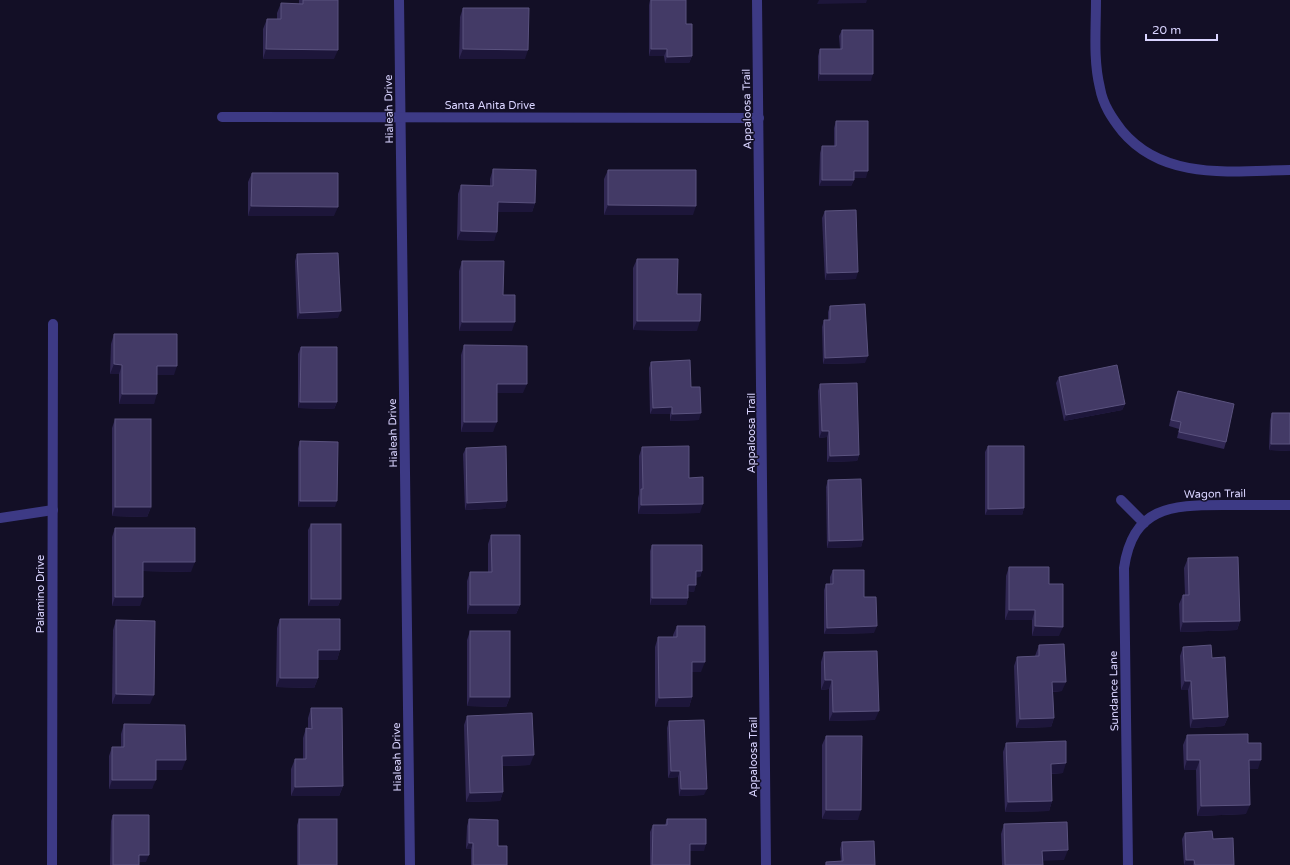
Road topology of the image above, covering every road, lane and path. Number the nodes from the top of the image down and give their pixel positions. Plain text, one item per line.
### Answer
1 (399, 0) edge
2 (758, 0) edge
3 (1096, 0) edge
4 (222, 117) dead end
5 (401, 117) junction
6 (759, 118) junction
7 (1290, 170) edge
8 (53, 324) dead end
9 (1121, 500) dead end
10 (1290, 505) edge
11 (52, 510) junction
12 (0, 518) edge
13 (1144, 523) junction
14 (52, 865) edge
15 (410, 865) edge
16 (766, 865) edge
17 (1128, 865) edge

1 - 5 street, Hialeah Drive
2 - 6 street, Appaloosa Trail
3 - 7 street
4 - 5 street, Santa Anita Drive
5 - 6 street, Santa Anita Drive
5 - 15 street, Hialeah Drive
6 - 16 street, Appaloosa Trail
8 - 11 street, Palamino Drive
9 - 13 street
10 - 13 street, Wagon Trail
11 - 12 street
11 - 14 street, Palamino Drive
13 - 17 street, Sundance Lane

